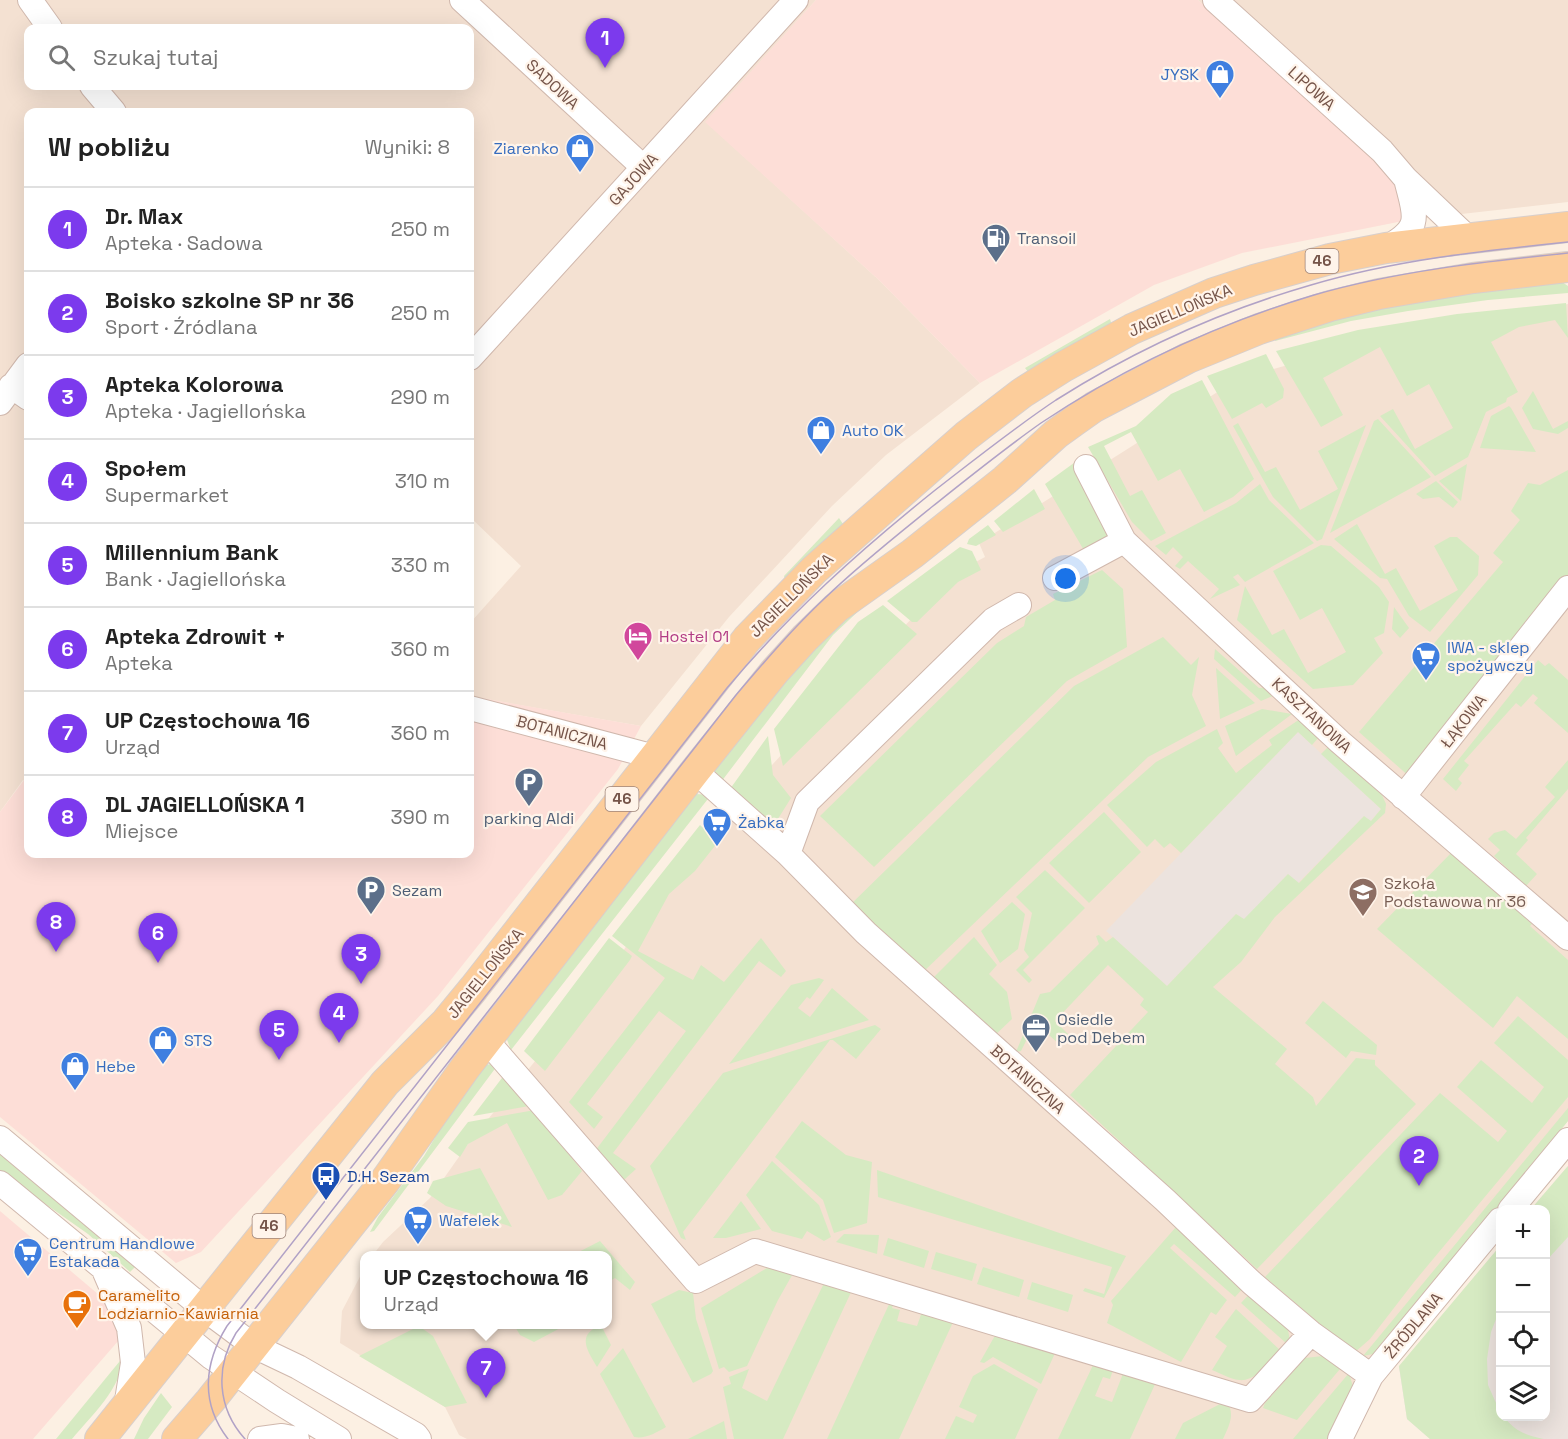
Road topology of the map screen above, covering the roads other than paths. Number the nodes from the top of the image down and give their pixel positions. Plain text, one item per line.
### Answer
1 (30, 0) edge
2 (462, 0) edge
3 (796, 0) edge
4 (1215, 0) edge
5 (47, 24) edge
6 (95, 90) edge
7 (111, 108) edge
8 (644, 167) junction
9 (1406, 178) junction
10 (1568, 227) edge
11 (1468, 238) junction
12 (1386, 248) junction
13 (1568, 267) edge
14 (474, 354) edge
15 (24, 373) edge
16 (13, 396) edge
17 (1086, 466) dead end
18 (1124, 541) junction
19 (1055, 578) dead end
20 (1568, 588) edge
21 (1019, 605) dead end
22 (474, 709) edge
23 (655, 757) junction
24 (695, 771) junction
25 (1403, 797) junction
26 (788, 854) junction
27 (1568, 938) edge
28 (486, 1040) junction
29 (0, 1138) edge
30 (1568, 1140) edge
31 (0, 1183) edge
32 (1513, 1205) edge
33 (1496, 1225) edge
34 (102, 1265) junction
35 (203, 1308) junction
36 (1311, 1333) junction
37 (183, 1334) junction
38 (254, 1346) junction
39 (232, 1372) junction
40 (1371, 1376) junction
41 (126, 1407) junction
42 (100, 1439) edge
43 (177, 1439) edge
44 (260, 1439) edge
45 (297, 1439) edge
46 (339, 1439) edge
47 (419, 1439) edge
48 (1340, 1439) edge

1 - 5 street
2 - 8 street, SADOWA
3 - 8 street, GAJOWA
4 - 9 street, LIPOWA
6 - 7 street
8 - 14 street, GAJOWA
9 - 11 street, LIPOWA
9 - 12 street, LIPOWA
10 - 11 main road, JAGIELLOŃSKA / 46
11 - 12 main road, JAGIELLOŃSKA / 46
12 - 23 main road, JAGIELLOŃSKA / 46
13 - 24 main road, 46
15 - 16 street
17 - 18 street, KASZTANOWA
18 - 19 street
18 - 25 street, KASZTANOWA
20 - 25 street, ŁĄKOWA
21 - 26 street
22 - 23 street, BOTANICZNA
23 - 35 main road, JAGIELLOŃSKA / 46
24 - 26 street, BOTANICZNA
24 - 28 main road, 46
25 - 27 street, KASZTANOWA
26 - 36 street, BOTANICZNA
28 - 36 street
28 - 38 main road, 46
29 - 35 street
30 - 32 street
31 - 34 street
33 - 40 street, ŹRÓDLANA
34 - 37 street
34 - 41 street
35 - 37 main road, JAGIELLOŃSKA / 46
35 - 38 street
36 - 40 street, BOTANICZNA
37 - 39 street
37 - 41 main road, 46
38 - 39 main road, 46
38 - 47 street
39 - 43 main road, 46
39 - 46 street
40 - 48 street, ŹRÓDLANA
41 - 42 main road, 46
44 - 45 street

